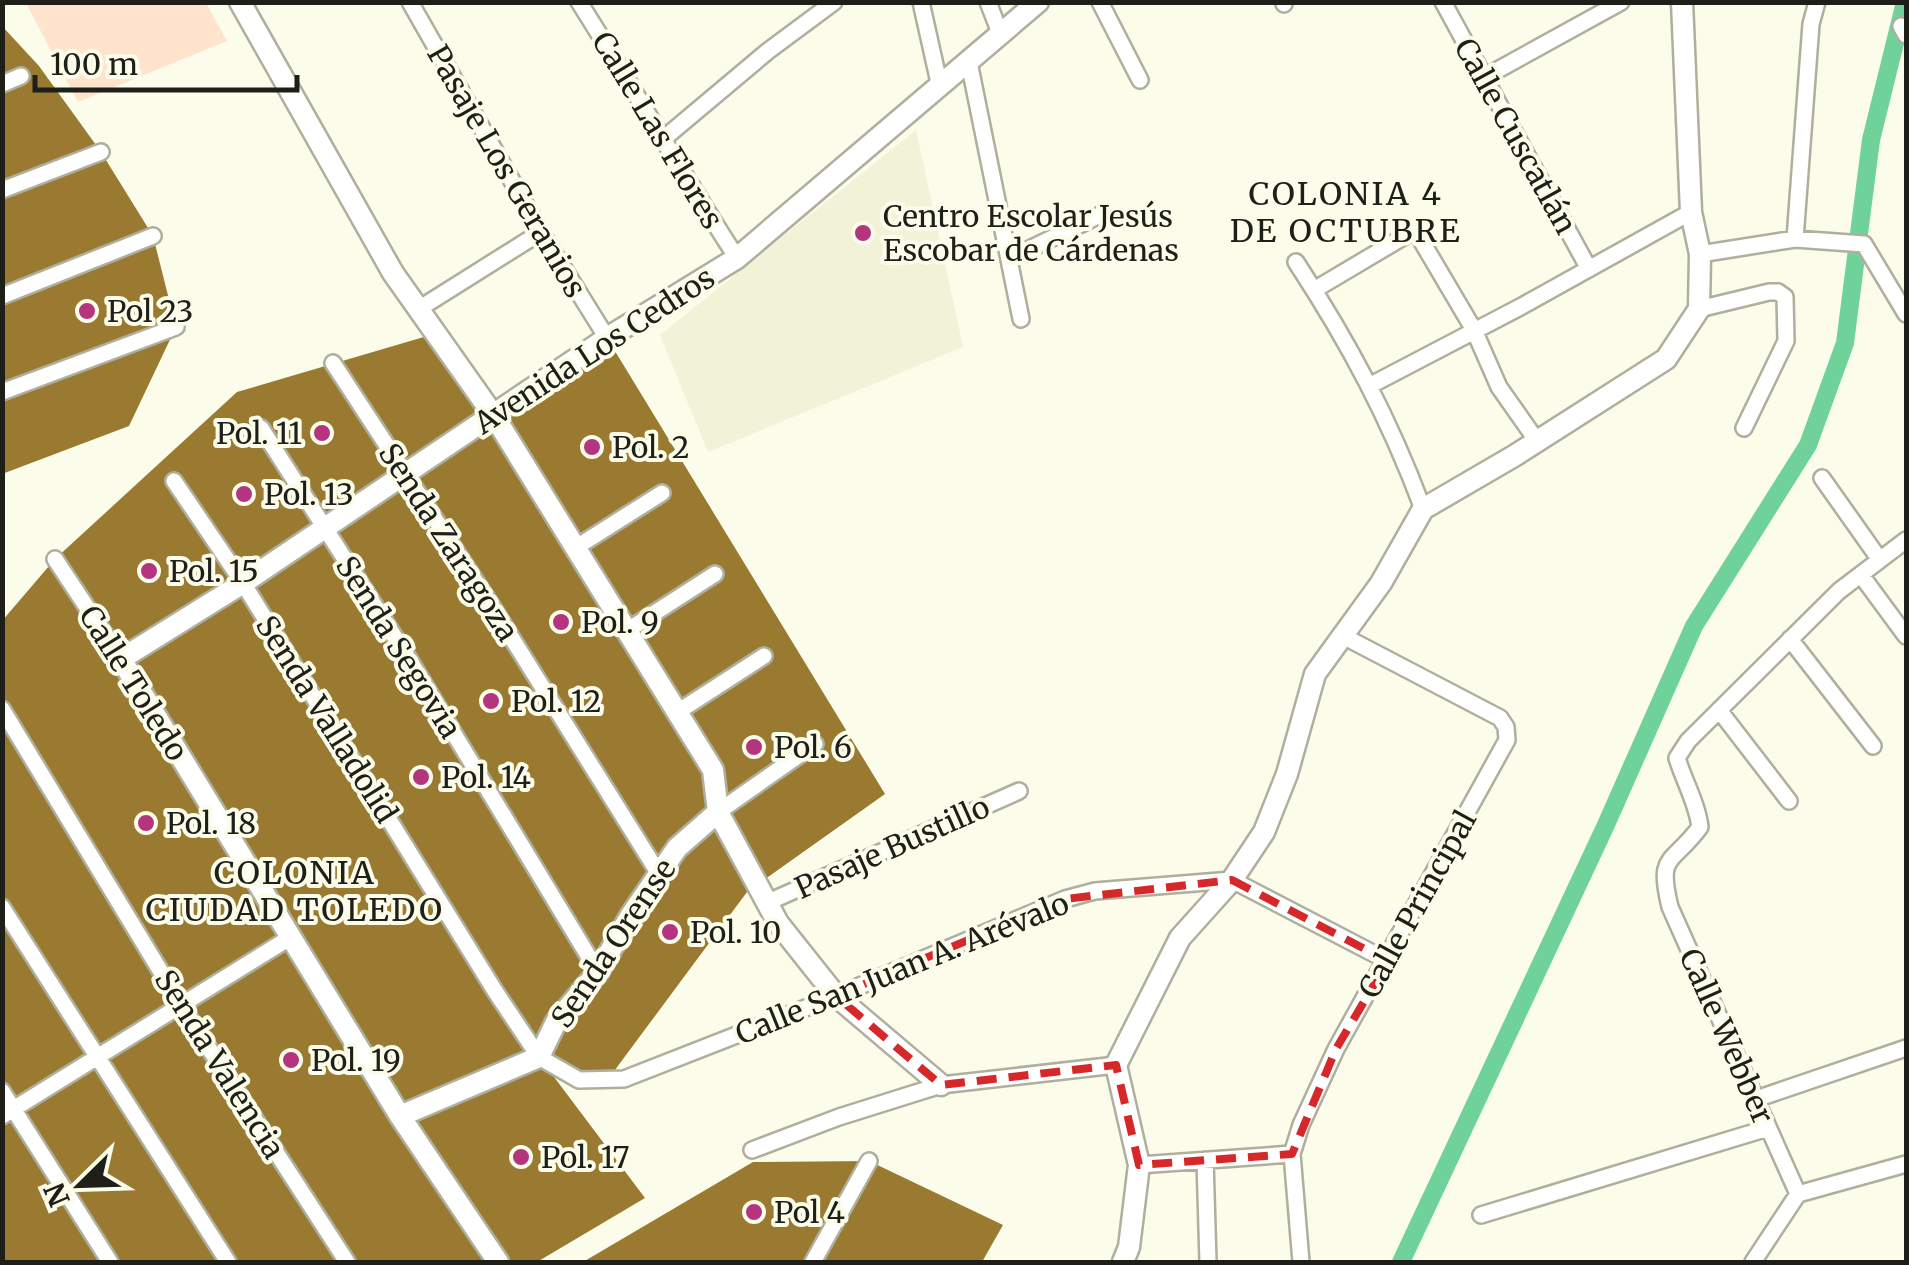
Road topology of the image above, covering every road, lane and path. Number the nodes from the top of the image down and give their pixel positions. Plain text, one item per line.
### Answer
1 (240, 2) edge
2 (410, 2) edge
3 (579, 2) edge
4 (834, 2) edge
5 (921, 2) edge
6 (988, 2) edge
7 (1038, 2) edge
8 (1100, 2) edge
9 (1443, 2) edge
10 (1622, 2) edge
11 (1682, 2) edge
12 (1817, 2) edge
13 (1000, 33) junction
14 (969, 62) junction
15 (22, 76) dead end
16 (1483, 78) junction
17 (1140, 80) dead end
18 (2, 84) edge
19 (940, 87) junction
20 (662, 140) junction
21 (101, 152) dead end
22 (2, 190) edge
23 (1692, 212) junction
24 (1104, 213) dead end
25 (541, 232) junction
26 (153, 236) dead end
27 (1795, 239) junction
28 (1700, 254) junction
29 (736, 258) junction
30 (1009, 259) junction
31 (1296, 262) dead end
32 (1588, 269) junction
33 (1314, 290) junction
34 (2, 296) edge
35 (1700, 309) junction
36 (416, 310) junction
37 (1906, 314) edge
38 (1021, 319) dead end
39 (176, 327) dead end
40 (1474, 330) junction
41 (607, 338) junction
42 (333, 363) dead end
43 (1371, 384) junction
44 (2, 392) edge
45 (494, 416) junction
46 (261, 428) dead end
47 (1744, 428) dead end
48 (1537, 441) junction
49 (407, 474) junction
50 (1822, 478) dead end
51 (174, 480) dead end
52 (662, 493) dead end
53 (1423, 509) junction
54 (325, 528) junction
55 (1906, 540) edge
56 (576, 548) junction
57 (55, 559) dead end
58 (1880, 560) junction
59 (715, 574) dead end
60 (1861, 575) junction
61 (243, 583) junction
62 (625, 632) junction
63 (1342, 636) junction
64 (1906, 636) edge
65 (1790, 640) junction
66 (764, 656) dead end
67 (121, 659) junction
68 (2, 709) edge
69 (1719, 710) junction
70 (676, 713) junction
71 (816, 744) dead end
72 (1873, 746) dead end
73 (1019, 790) dead end
74 (1789, 801) dead end
75 (718, 812) junction
76 (659, 874) junction
77 (1232, 880) junction
78 (766, 902) junction
79 (2, 906) edge
80 (291, 937) junction
81 (1388, 961) junction
82 (598, 972) junction
83 (836, 996) junction
84 (181, 1005) junction
85 (1906, 1048) edge
86 (97, 1057) junction
87 (539, 1057) junction
88 (1116, 1065) junction
89 (942, 1085) junction
90 (2, 1091) edge
91 (1756, 1099) junction
92 (8, 1112) edge
93 (400, 1116) junction
94 (1768, 1128) junction
95 (752, 1150) dead end
96 (1292, 1154) junction
97 (1204, 1160) junction
98 (869, 1161) dead end
99 (1906, 1164) edge
100 (1139, 1165) junction
101 (1798, 1194) junction
102 (1481, 1216) dead end
103 (110, 1262) edge
104 (228, 1262) edge
105 (347, 1262) edge
106 (498, 1262) edge
107 (813, 1262) edge
108 (1123, 1262) edge
109 (1208, 1262) edge
110 (1301, 1262) edge
111 (1753, 1262) edge

1 - 36 street
2 - 25 street, Pasaje Los Geranios
3 - 20 street, Calle Las Flores
4 - 20 street
5 - 19 street
6 - 13 street
7 - 13 street, Avenida Los Cedros
8 - 17 street
9 - 16 street, Calle Cuscatlán
10 - 16 street
11 - 23 street
12 - 27 street
13 - 14 street, Avenida Los Cedros
14 - 19 street, Avenida Los Cedros
14 - 30 street
15 - 18 street
16 - 32 street, Calle Cuscatlán
19 - 29 street, Avenida Los Cedros
20 - 29 street, Calle Las Flores
21 - 22 street
23 - 28 street
23 - 32 street
24 - 30 street
25 - 36 street
25 - 41 street, Pasaje Los Geranios
26 - 34 street
27 - 28 street
27 - 37 street
28 - 35 street
29 - 41 street, Avenida Los Cedros
30 - 38 street
31 - 33 street
32 - 40 street
33 - 40 street
33 - 43 street
35 - 47 street
35 - 48 street
36 - 45 street
39 - 44 street
40 - 43 street
40 - 48 street
41 - 45 street, Avenida Los Cedros
42 - 49 street, Senda Zaragoza
43 - 53 street
45 - 49 street, Avenida Los Cedros
45 - 56 street
46 - 54 street, Senda Segovia
48 - 53 street
49 - 54 street, Avenida Los Cedros
49 - 76 street, Senda Zaragoza
50 - 58 street
51 - 61 street, Senda Valladolid
52 - 56 street
53 - 63 street
54 - 61 street, Avenida Los Cedros
54 - 82 street, Senda Segovia
55 - 58 street
56 - 62 street
57 - 67 street, Calle Toledo
58 - 60 street
59 - 62 street
60 - 64 street
60 - 65 street
61 - 67 street, Avenida Los Cedros
61 - 87 street, Senda Valladolid
62 - 70 street
63 - 77 street
63 - 81 street, Calle Principal
65 - 69 street
65 - 72 street
66 - 70 street
67 - 80 street, Calle Toledo
68 - 84 street, Senda Valencia
69 - 74 street
69 - 91 street, Calle Webber
70 - 75 street
71 - 75 street, Senda Orense
73 - 78 street, Pasaje Bustillo
75 - 76 street, Senda Orense
75 - 78 street
76 - 82 street, Senda Orense
77 - 81 street
77 - 83 street, Calle San Juan A. Arévalo
77 - 88 street
78 - 83 street
79 - 86 street
80 - 84 street
80 - 93 street, Calle Toledo
81 - 96 street, Calle Principal
82 - 87 street, Senda Orense
83 - 87 street, Calle San Juan A. Arévalo
83 - 89 street
84 - 86 street
84 - 105 street, Senda Valencia
85 - 91 street
86 - 92 street
86 - 104 street
87 - 93 street, Senda Orense
88 - 89 street
88 - 100 street
89 - 95 street
90 - 92 street
91 - 94 street, Calle Webber
92 - 103 street
93 - 106 street, Calle Toledo
94 - 101 street, Calle Webber
94 - 102 street
96 - 97 street
96 - 110 street, Calle Principal
97 - 100 street
97 - 109 street
98 - 107 street
99 - 101 street
100 - 108 street
101 - 111 street

